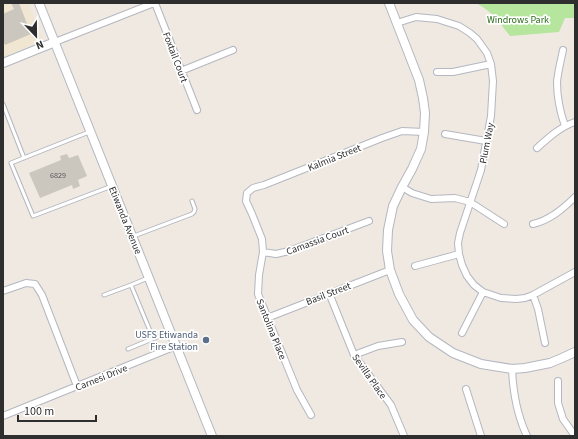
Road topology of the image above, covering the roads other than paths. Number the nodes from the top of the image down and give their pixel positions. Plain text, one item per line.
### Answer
1 (39, 3) edge
2 (155, 3) edge
3 (389, 3) edge
4 (397, 23) junction
5 (55, 42) junction
6 (232, 50) dead end
7 (563, 50) dead end
8 (3, 63) edge
9 (491, 64) junction
10 (181, 71) junction
11 (437, 72) dead end
12 (3, 104) edge
13 (197, 110) dead end
14 (575, 122) edge
15 (565, 126) junction
16 (90, 131) junction
17 (424, 132) junction
18 (445, 134) dead end
19 (486, 141) junction
20 (537, 148) dead end
21 (24, 158) junction
22 (112, 186) junction
23 (402, 187) junction
24 (247, 193) joint
25 (575, 197) edge
26 (192, 201) dead end
27 (470, 202) junction
28 (369, 221) dead end
29 (504, 224) dead end
30 (533, 224) dead end
31 (132, 237) junction
32 (263, 252) junction
33 (459, 254) junction
34 (415, 266) dead end
35 (390, 270) junction
36 (575, 272) edge
37 (149, 277) junction
38 (131, 285) junction
39 (3, 292) edge
40 (483, 292) junction
41 (329, 293) junction
42 (533, 295) junction
43 (104, 296) dead end
44 (267, 318) junction
45 (170, 331) junction
46 (462, 332) dead end
47 (153, 338) junction
48 (402, 342) dead end
49 (544, 343) dead end
50 (176, 346) junction
51 (128, 349) dead end
52 (575, 352) edge
53 (354, 355) junction
54 (512, 369) junction
55 (558, 381) dead end
56 (77, 386) junction
57 (466, 389) dead end
58 (3, 416) edge
59 (311, 416) dead end
60 (212, 436) edge
61 (404, 436) edge
62 (480, 436) edge
63 (527, 436) edge
64 (574, 436) edge

1 - 5 street, Etiwanda Avenue
2 - 5 street
2 - 10 street, Foxtail Court
3 - 4 street
4 - 9 street, Plum Way
4 - 17 street
5 - 8 street
5 - 16 street, Etiwanda Avenue
6 - 10 street
7 - 15 street
9 - 11 street
9 - 19 street, Plum Way
10 - 13 street, Foxtail Court
12 - 21 lane
14 - 15 street
15 - 20 street
16 - 21 lane
16 - 22 street, Etiwanda Avenue
17 - 23 street
17 - 24 street, Kalmia Street
18 - 19 street
19 - 27 street, Plum Way
21 - 22 lane
22 - 31 street, Etiwanda Avenue
23 - 27 street
23 - 35 street
24 - 32 street, Santolina Place
25 - 30 street
26 - 31 lane
27 - 29 street
27 - 33 street, Plum Way
28 - 32 street, Camassia Court
31 - 37 street, Etiwanda Avenue
32 - 44 street, Santolina Place
33 - 34 street
33 - 40 street, Plum Way
35 - 41 street, Basil Street
35 - 54 street
36 - 42 street
37 - 38 lane
37 - 45 street, Etiwanda Avenue
38 - 43 lane
38 - 47 lane
39 - 56 street
40 - 42 street, Plum Way
40 - 46 street
41 - 44 street, Basil Street
41 - 53 street, Sevilla Place
42 - 49 street
44 - 59 street, Santolina Place
45 - 47 lane
45 - 50 street, Etiwanda Avenue
47 - 51 lane
48 - 53 street
50 - 56 street, Carnesi Drive
50 - 60 street, Etiwanda Avenue
52 - 54 street
53 - 61 street, Sevilla Place
54 - 63 street
55 - 64 street
56 - 58 street, Carnesi Drive
57 - 62 street

